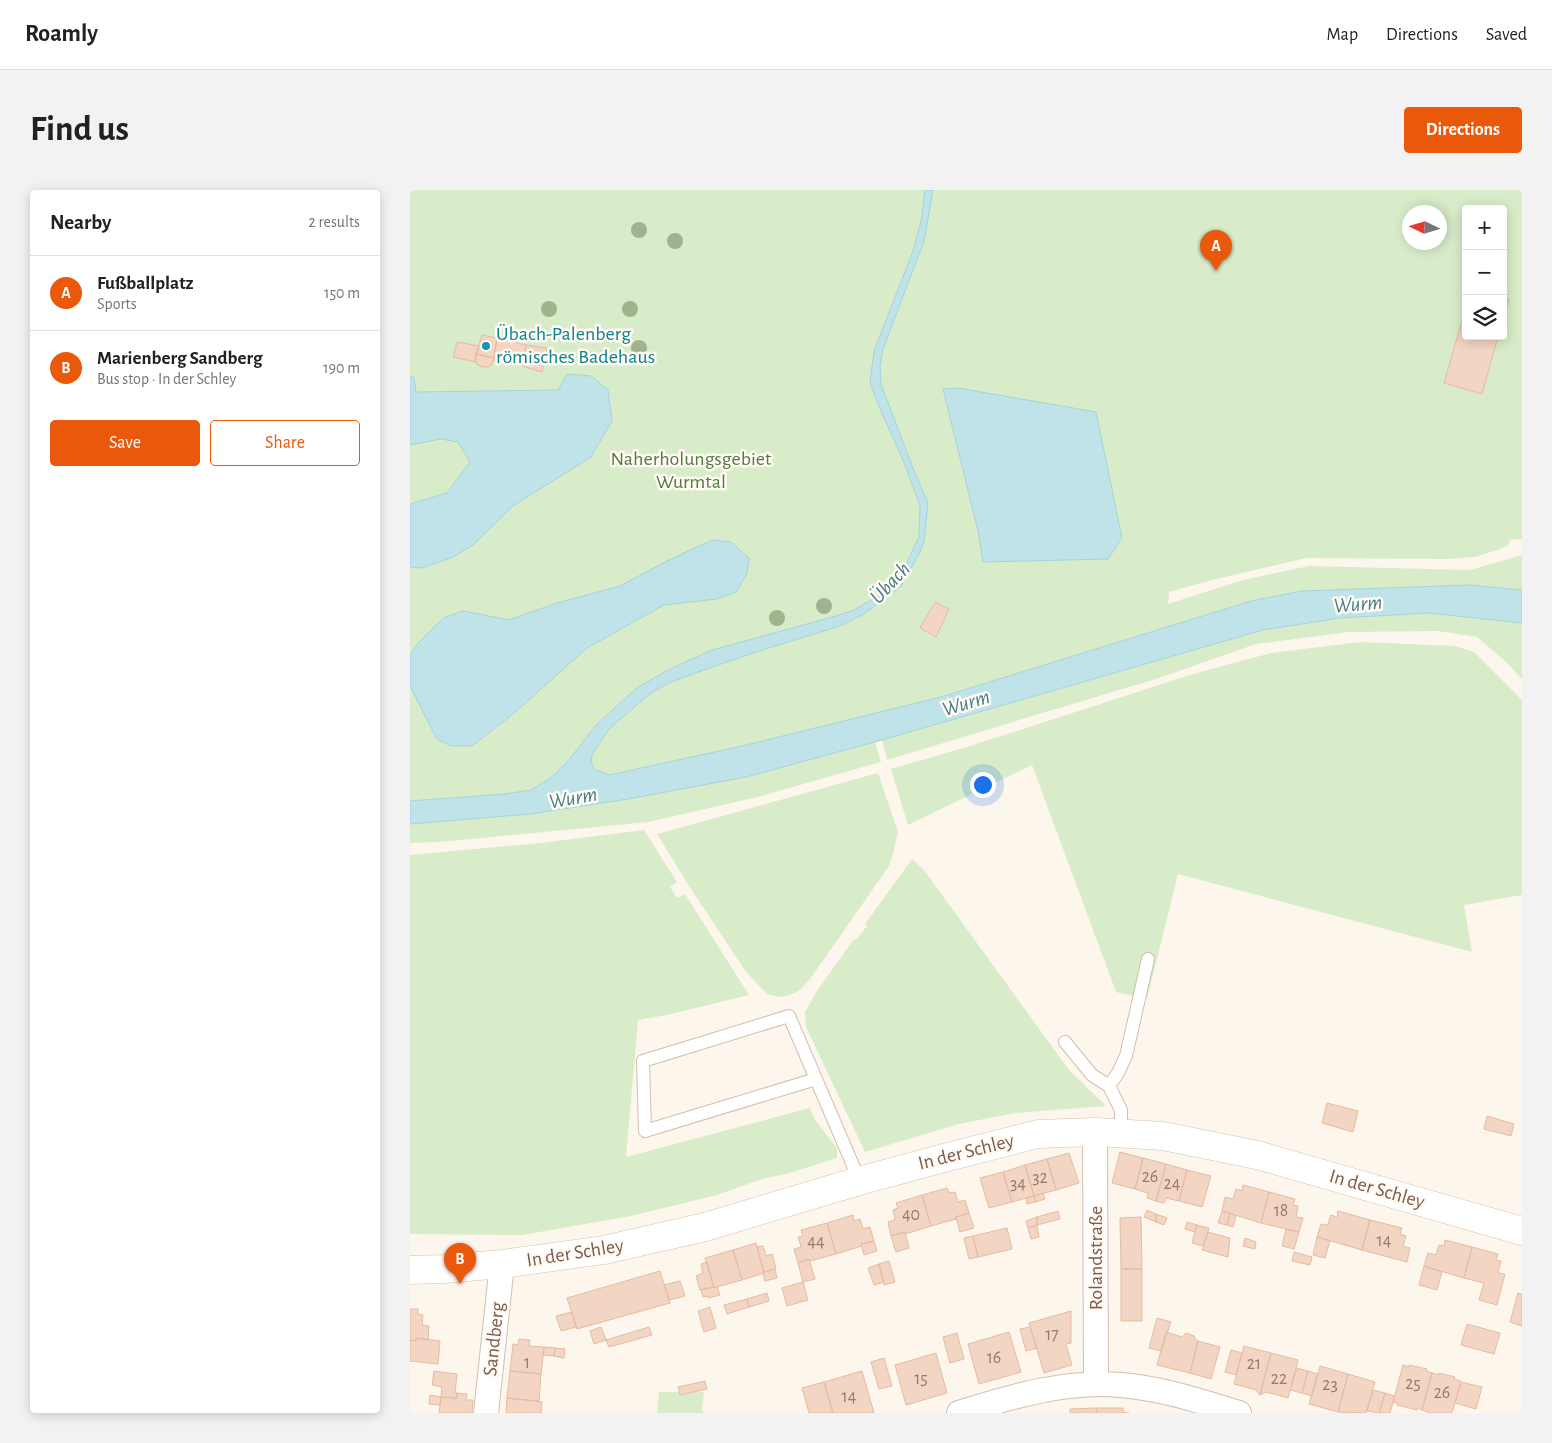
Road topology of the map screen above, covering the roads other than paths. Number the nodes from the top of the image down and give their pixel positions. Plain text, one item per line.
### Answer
1 (1148, 958) dead end
2 (1065, 1042) dead end
3 (816, 1079) junction
4 (1109, 1086) junction
5 (1095, 1132) junction
6 (1122, 1133) junction
7 (859, 1181) junction
8 (1522, 1232) edge
9 (502, 1264) junction
10 (410, 1270) edge
11 (1096, 1384) junction
12 (486, 1413) edge
13 (959, 1413) edge
14 (1239, 1413) edge

1 - 4 lane
2 - 4 lane
3 - 3 lane
3 - 7 lane
4 - 6 lane
5 - 6 street, In der Schley
5 - 7 street, In der Schley
5 - 11 street, Rolandstraße
6 - 8 street, In der Schley
7 - 9 street, In der Schley
9 - 10 street, In der Schley
9 - 12 street, Sandberg
11 - 13 street
11 - 14 street

